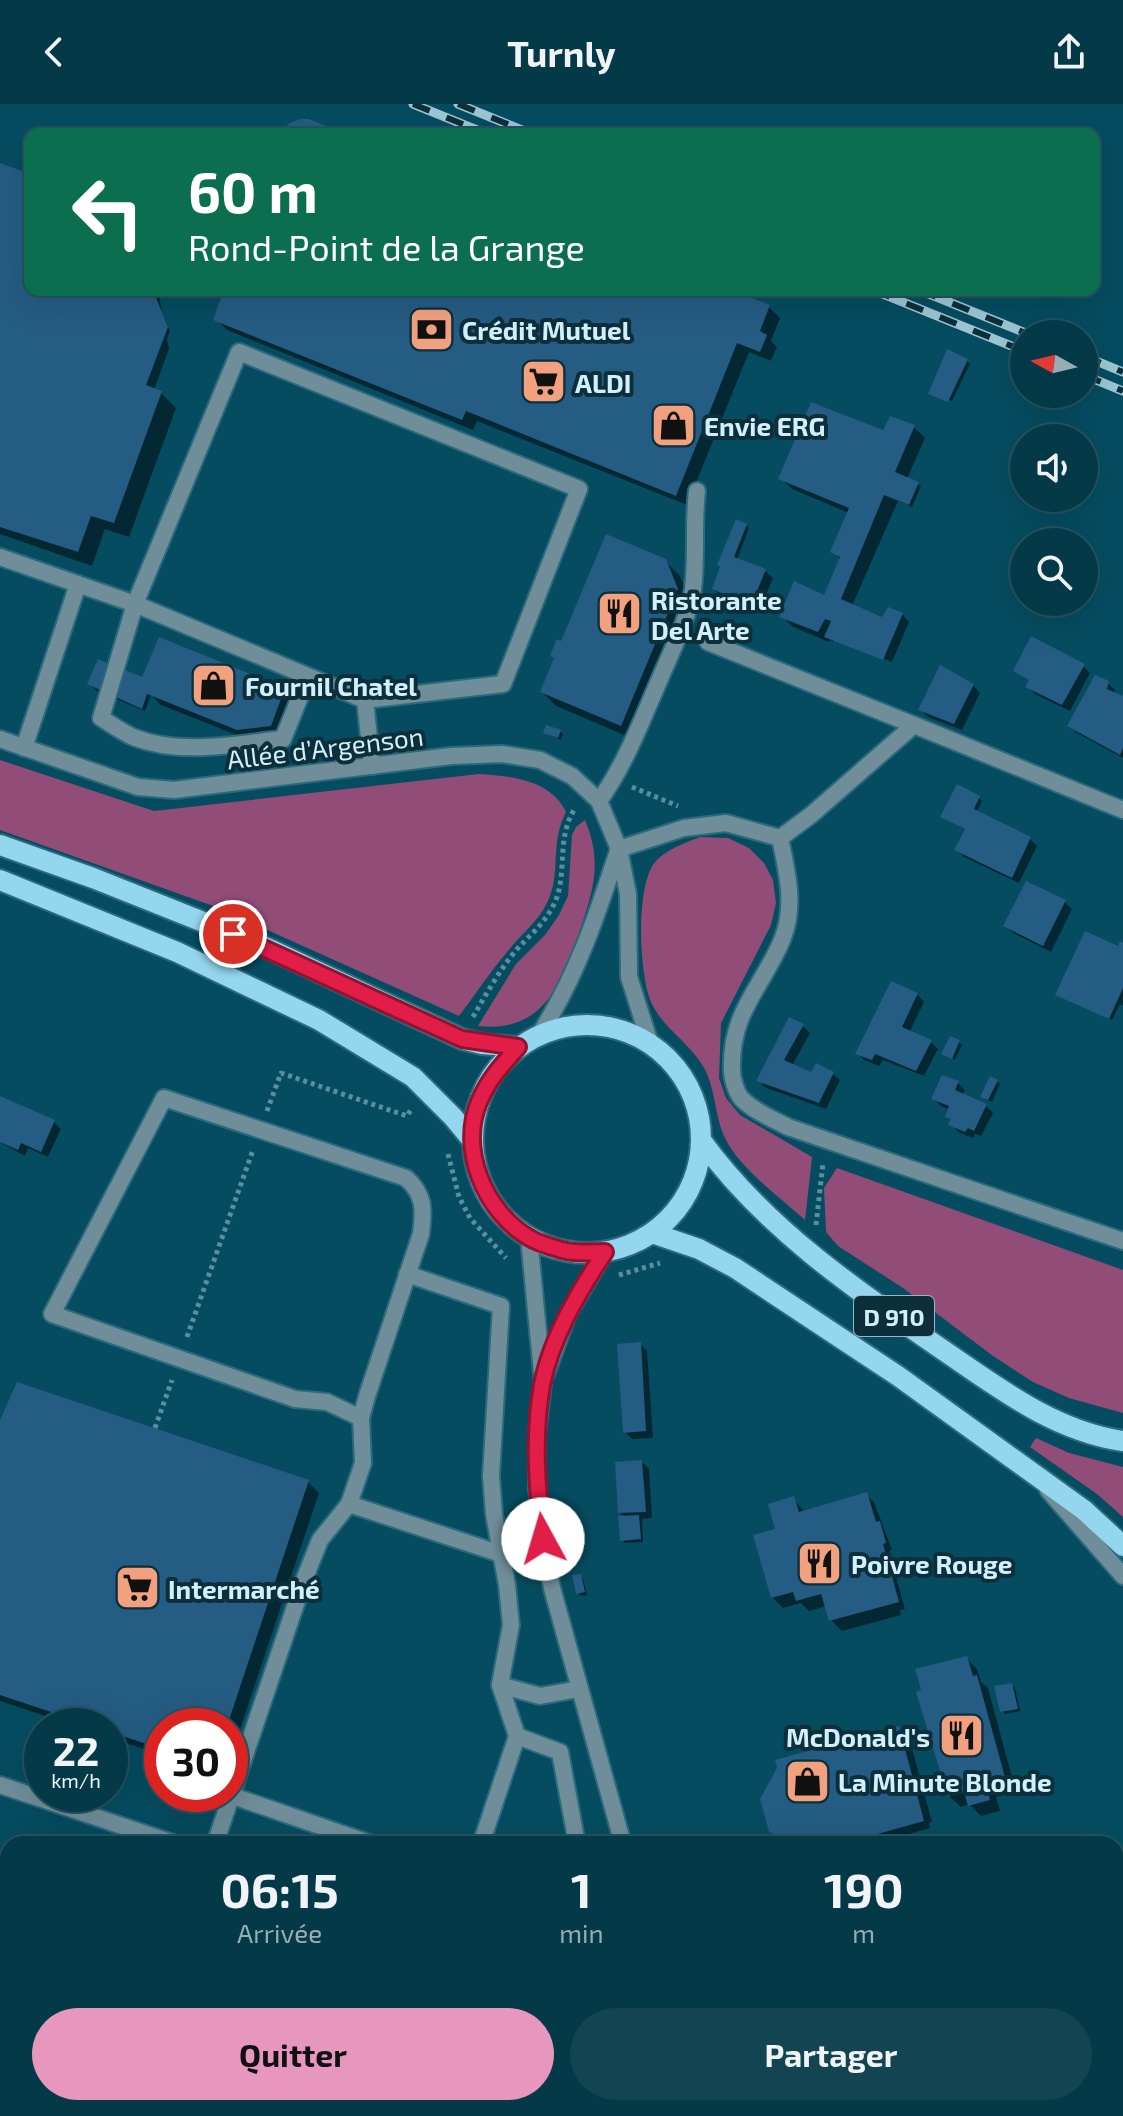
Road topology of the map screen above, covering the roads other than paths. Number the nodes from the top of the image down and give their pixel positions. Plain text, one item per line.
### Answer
1 (697, 491) dead end
2 (0, 557) edge
3 (78, 584) junction
4 (135, 604) junction
5 (708, 642) dead end
6 (308, 677) junction
7 (365, 700) junction
8 (914, 725) junction
9 (0, 739) edge
10 (24, 748) junction
11 (372, 766) junction
12 (599, 801) junction
13 (1123, 810) edge
14 (780, 838) junction
15 (0, 845) edge
16 (619, 849) junction
17 (0, 880) edge
18 (539, 1035) junction
19 (650, 1043) junction
20 (518, 1047) junction
21 (472, 1140) junction
22 (701, 1140) junction
23 (652, 1233) junction
24 (529, 1238) junction
25 (1123, 1241) edge
26 (605, 1252) junction
27 (407, 1274) junction
28 (543, 1383) junction
29 (361, 1418) junction
30 (1123, 1441) edge
31 (1031, 1471) junction
32 (349, 1504) junction
33 (1123, 1546) edge
34 (501, 1554) junction
35 (1123, 1576) edge
36 (500, 1685) junction
37 (579, 1689) junction
38 (517, 1736) junction
39 (248, 1743) edge
40 (0, 1785) edge
41 (248, 1801) edge
42 (225, 1812) edge
43 (152, 1836) edge
44 (217, 1836) edge
45 (349, 1836) edge
46 (484, 1836) edge
47 (576, 1836) edge
48 (621, 1836) edge

1 - 12 street
2 - 3 street
3 - 4 street
3 - 10 street
4 - 6 street
4 - 6 street
4 - 7 street
5 - 8 street
6 - 7 street
7 - 11 street
8 - 13 street
8 - 14 street
9 - 10 street, Allée d’Argenson
10 - 11 street, Allée d’Argenson
11 - 12 street, Allée d’Argenson
12 - 16 street, Allée d’Argenson
14 - 16 street
14 - 25 street
15 - 20 main road
16 - 18 street
16 - 19 street, Allée d’Argenson
17 - 21 main road
18 - 19 main road
18 - 20 main road
19 - 22 main road
20 - 21 main road
21 - 24 main road
22 - 23 main road
22 - 30 main road, D 910
23 - 26 main road
23 - 31 main road, D 910
24 - 26 main road
24 - 28 street
26 - 28 street
27 - 29 street
27 - 29 street
27 - 34 street
28 - 37 street
29 - 32 street
31 - 33 main road, D 910
31 - 35 street
32 - 34 street
32 - 39 street
34 - 36 street
36 - 37 street
36 - 38 street
37 - 48 street
38 - 46 street
38 - 47 street
40 - 43 street
41 - 45 street
42 - 44 street

